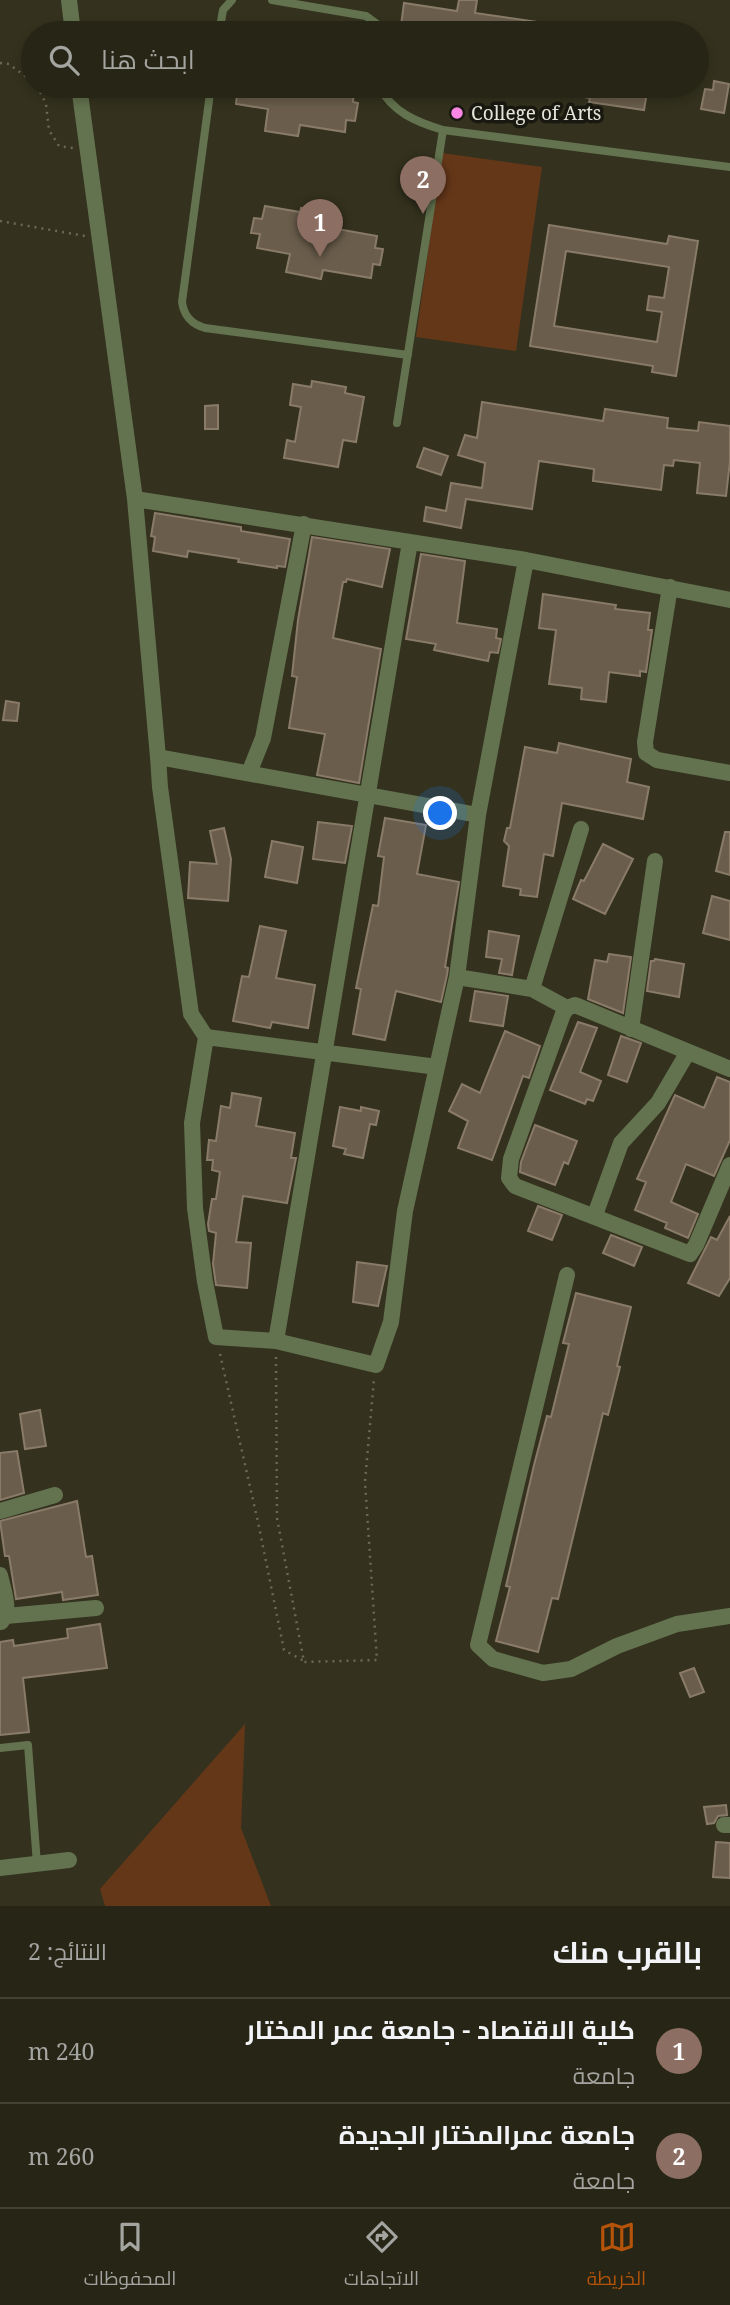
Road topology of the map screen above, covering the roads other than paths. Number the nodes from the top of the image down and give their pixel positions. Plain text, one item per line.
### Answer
1 (69, 0) edge
2 (232, 0) edge
3 (275, 0) edge
4 (72, 21) edge
5 (221, 21) edge
6 (373, 21) edge
7 (80, 98) edge
8 (209, 98) edge
9 (387, 98) edge
10 (443, 130) junction
11 (730, 167) edge
12 (408, 355) junction
13 (397, 424) dead end
14 (135, 499) junction
15 (304, 524) junction
16 (410, 542) junction
17 (526, 560) junction
18 (670, 587) junction
19 (730, 600) edge
20 (158, 757) junction
21 (249, 773) junction
22 (730, 773) edge
23 (367, 794) junction
24 (478, 815) junction
25 (581, 829) dead end
26 (655, 861) dead end
27 (457, 977) junction
28 (531, 989) junction
29 (567, 1008) junction
30 (631, 1029) junction
31 (206, 1037) junction
32 (324, 1052) junction
33 (688, 1052) junction
34 (437, 1067) junction
35 (730, 1069) edge
36 (730, 1165) edge
37 (595, 1215) junction
38 (567, 1275) dead end
39 (276, 1340) junction
40 (55, 1495) dead end
41 (0, 1511) edge
42 (0, 1575) edge
43 (96, 1608) dead end
44 (730, 1616) edge
45 (3, 1619) edge
46 (0, 1748) edge
47 (69, 1860) dead end
48 (37, 1864) junction
49 (0, 1868) edge

1 - 4 street
2 - 5 lane
3 - 6 lane
7 - 14 street
8 - 12 lane
9 - 10 lane
10 - 11 lane
10 - 12 lane
12 - 13 lane
14 - 15 street
14 - 20 street
15 - 16 street
15 - 21 street
16 - 17 street
16 - 23 street
17 - 18 street
17 - 24 street
18 - 19 street
18 - 22 street
20 - 21 street
20 - 31 street
21 - 23 street
23 - 24 street
23 - 32 street
24 - 27 street
25 - 28 street
26 - 30 street
27 - 28 street
27 - 34 street
28 - 29 street
29 - 30 street
29 - 37 street
30 - 33 street
31 - 32 street
31 - 39 street
32 - 34 street
32 - 39 street
33 - 35 street
33 - 37 street
34 - 39 street
36 - 37 street
38 - 44 street
40 - 41 street
42 - 45 street
43 - 45 street
46 - 48 lane
47 - 48 street
48 - 49 street

